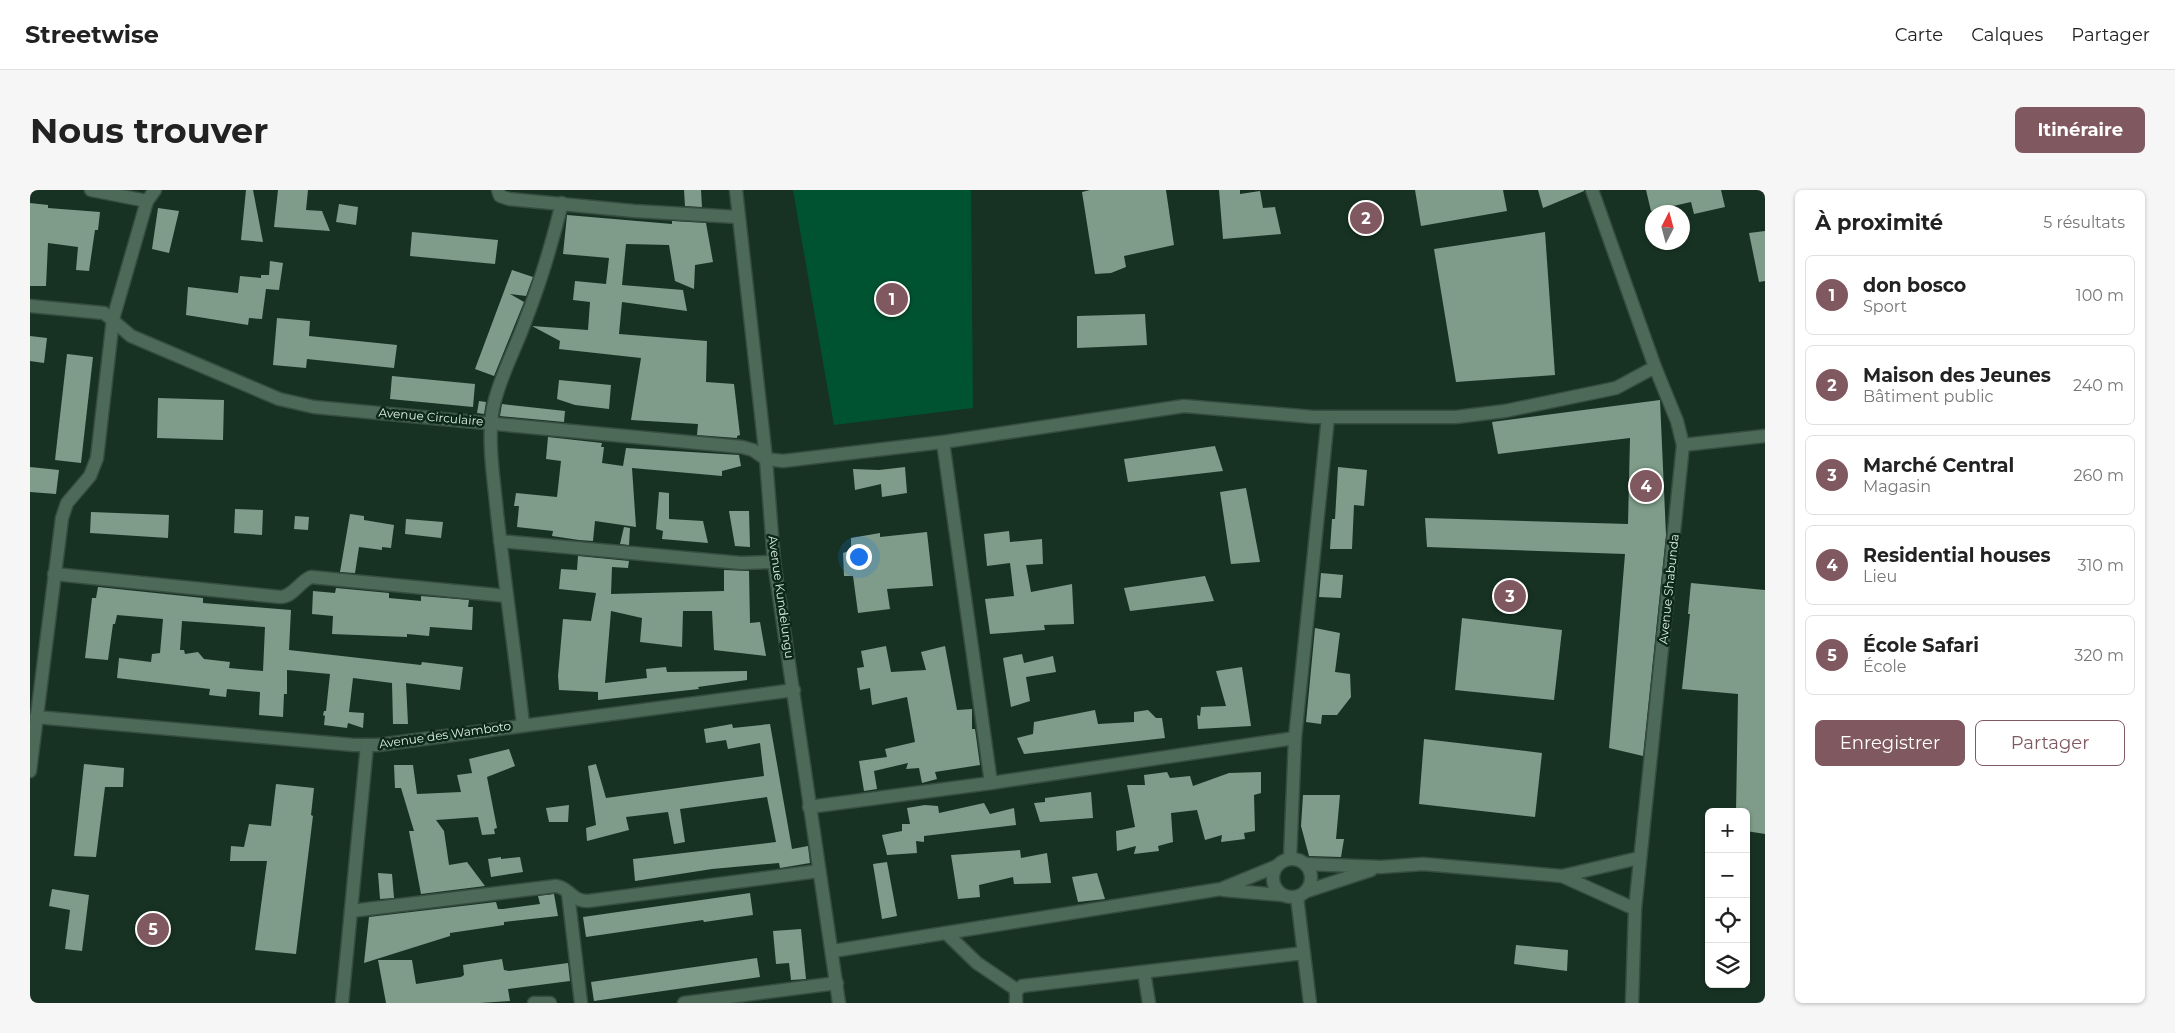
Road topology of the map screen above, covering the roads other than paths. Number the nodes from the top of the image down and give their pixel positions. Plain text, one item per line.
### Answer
1 (91, 190) edge
2 (498, 190) edge
3 (736, 190) edge
4 (1592, 190) edge
5 (151, 195) edge
6 (562, 203) junction
7 (738, 217) junction
8 (30, 306) edge
9 (113, 319) junction
10 (1655, 367) junction
11 (1328, 417) junction
12 (491, 423) junction
13 (1765, 436) edge
14 (943, 442) junction
15 (1683, 445) junction
16 (766, 459) junction
17 (500, 540) junction
18 (774, 562) junction
19 (54, 574) junction
20 (507, 596) junction
21 (794, 690) junction
22 (36, 717) junction
23 (523, 724) junction
24 (1295, 738) junction
25 (367, 745) junction
26 (30, 771) edge
27 (991, 783) junction
28 (810, 807) junction
29 (1640, 858) junction
30 (1290, 859) junction
31 (1305, 864) junction
32 (1277, 866) junction
33 (1380, 867) junction
34 (819, 871) junction
35 (1562, 876) junction
36 (1221, 889) junction
37 (568, 893) junction
38 (1302, 894) junction
39 (1282, 895) junction
40 (1635, 909) junction
41 (351, 911) junction
42 (946, 933) junction
43 (833, 952) junction
44 (1304, 953) junction
45 (1144, 972) junction
46 (836, 983) junction
47 (1017, 990) junction
48 (342, 1003) edge
49 (534, 1003) edge
50 (550, 1003) edge
51 (581, 1003) edge
52 (684, 1003) edge
53 (840, 1003) edge
54 (1016, 1003) edge
55 (1149, 1003) edge
56 (1310, 1003) edge
57 (1632, 1003) edge

1 - 5 street
2 - 6 street
3 - 7 street, Avenue Kundelungu
4 - 10 street, Avenue Shabunda
5 - 9 street
6 - 7 street
6 - 12 street
7 - 16 street, Avenue Kundelungu
8 - 9 street
9 - 12 street, Avenue Circulaire
9 - 19 street
10 - 11 street
10 - 15 street, Avenue Shabunda
11 - 14 street
11 - 24 street
12 - 16 street, Avenue Circulaire
12 - 17 street
13 - 15 street
14 - 16 street
14 - 27 street
15 - 29 street, Avenue Shabunda
16 - 18 street, Avenue Kundelungu
17 - 18 street
17 - 20 street
18 - 21 street, Avenue Kundelungu
19 - 20 street
19 - 22 street
20 - 23 street
21 - 23 street, Avenue des Wamboto
21 - 28 street, Avenue Kundelungu
22 - 25 street, Avenue des Wamboto
22 - 26 street
23 - 25 street, Avenue des Wamboto
24 - 27 street
24 - 30 street
25 - 41 street
27 - 28 street
28 - 34 street, Avenue Kundelungu
29 - 35 street
29 - 40 street, Avenue Shabunda
30 - 31 street
30 - 32 street
31 - 33 street
31 - 38 street
32 - 36 street
32 - 39 street
33 - 35 street
33 - 38 street
34 - 37 street
34 - 43 street, Avenue Kundelungu
35 - 40 street
36 - 39 street
36 - 42 street
37 - 41 street
37 - 51 street
38 - 39 street
38 - 44 street
40 - 57 street, Avenue Shabunda
41 - 48 street
42 - 43 street
42 - 47 street
43 - 46 street, Avenue Kundelungu
44 - 45 street
44 - 56 street
45 - 47 street
45 - 55 street
46 - 52 street
46 - 53 street, Avenue Kundelungu
47 - 54 street
49 - 50 street

